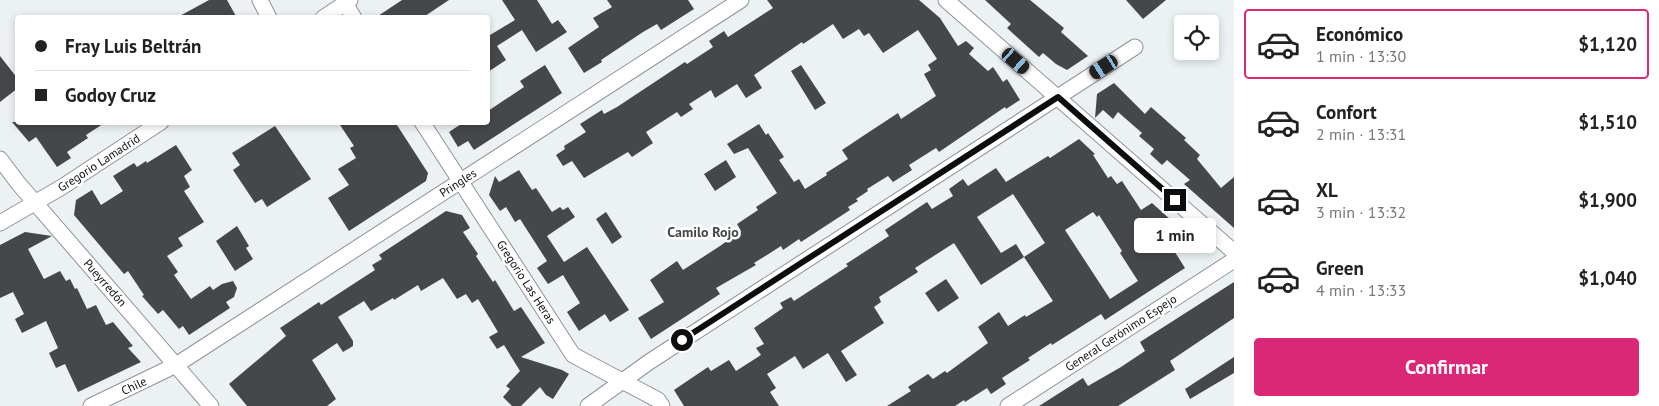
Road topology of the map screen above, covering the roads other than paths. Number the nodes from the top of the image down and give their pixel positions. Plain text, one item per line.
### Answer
1 (260, 0) edge
2 (741, 0) edge
3 (946, 0) edge
4 (347, 2) edge
5 (268, 15) edge
6 (328, 15) edge
7 (353, 15) edge
8 (1135, 47) dead end
9 (1058, 97) junction
10 (156, 125) edge
11 (424, 125) edge
12 (0, 159) edge
13 (460, 181) junction
14 (36, 203) junction
15 (0, 223) edge
16 (1234, 252) edge
17 (1234, 260) edge
18 (176, 365) junction
19 (623, 381) junction
20 (91, 406) edge
21 (211, 406) edge
22 (588, 406) edge
23 (662, 406) edge
24 (1008, 406) edge

1 - 5 street
2 - 13 street, Pringles
3 - 9 street
4 - 6 street
4 - 7 street
8 - 9 street
9 - 16 street
9 - 19 street
10 - 14 street, Gregorio Lamadrid
11 - 13 street, Gregorio Las Heras
12 - 14 street, Pueyrredón
13 - 18 street, Pringles
13 - 19 street, Gregorio Las Heras
14 - 15 street, Gregorio Lamadrid
14 - 18 street, Pueyrredón
17 - 24 street, General Gerónimo Espejo
18 - 20 street, Chile
18 - 21 street, Pueyrredón
19 - 22 street
19 - 23 street, Gregorio Las Heras

